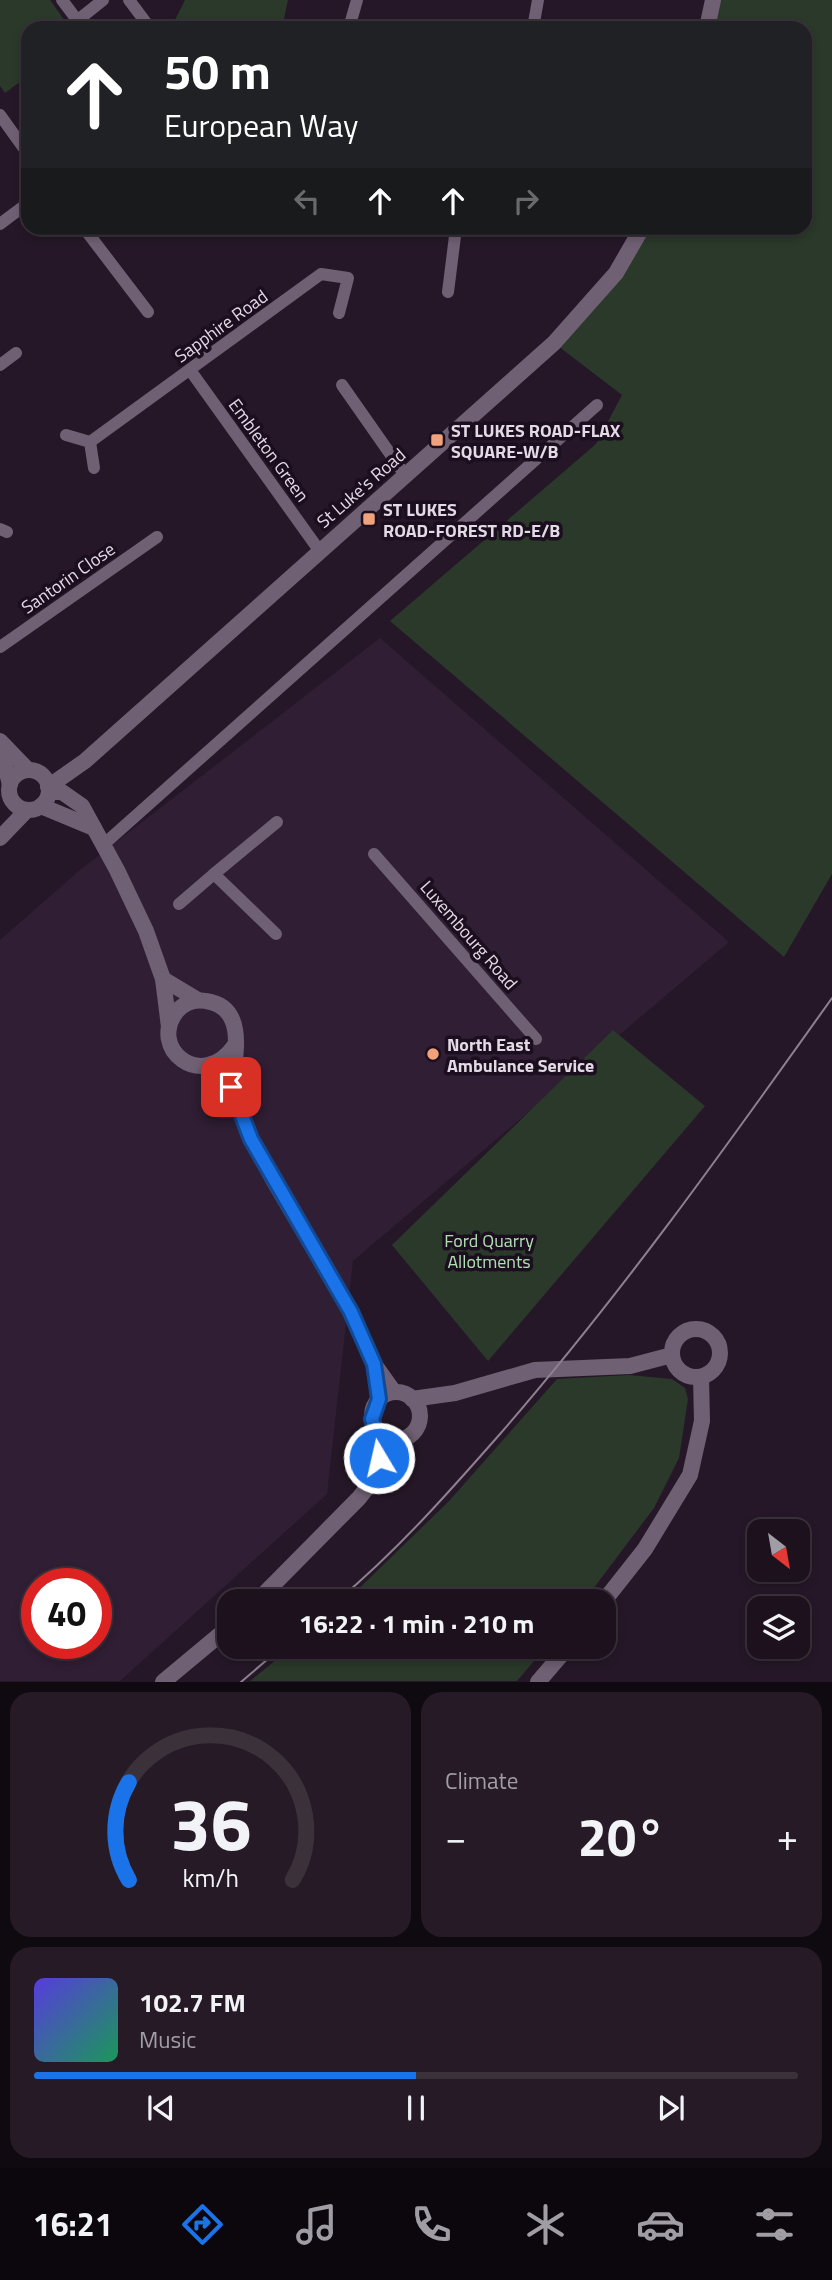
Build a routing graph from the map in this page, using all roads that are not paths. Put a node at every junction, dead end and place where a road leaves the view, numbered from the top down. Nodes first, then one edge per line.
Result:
1 (62, 0) edge
2 (103, 0) edge
3 (129, 0) edge
4 (357, 0) edge
5 (539, 0) edge
6 (713, 0) edge
7 (78, 21) edge
8 (83, 21) edge
9 (145, 21) edge
10 (351, 21) edge
11 (534, 21) edge
12 (708, 21) edge
13 (0, 115) edge
14 (21, 144) edge
15 (21, 207) edge
16 (0, 223) edge
17 (89, 235) edge
18 (455, 235) edge
19 (638, 235) edge
20 (448, 292) dead end
21 (148, 312) dead end
22 (339, 313) dead end
23 (16, 353) dead end
24 (0, 365) edge
25 (190, 370) junction
26 (341, 384) dead end
27 (597, 405) dead end
28 (66, 435) dead end
29 (90, 442) junction
30 (94, 468) dead end
31 (405, 475) junction
32 (157, 537) dead end
33 (319, 550) junction
34 (0, 647) edge
35 (0, 741) edge
36 (0, 749) edge
37 (85, 761) junction
38 (33, 771) junction
39 (6, 789) edge
40 (41, 799) junction
41 (276, 822) dead end
42 (0, 838) edge
43 (103, 845) junction
44 (374, 854) dead end
45 (214, 874) junction
46 (179, 904) dead end
47 (276, 934) dead end
48 (163, 979) junction
49 (198, 1000) junction
50 (169, 1027) junction
51 (536, 1039) dead end
52 (235, 1045) junction
53 (205, 1067) junction
54 (231, 1087) junction
55 (672, 1356) junction
56 (701, 1377) junction
57 (455, 1393) junction
58 (386, 1396) junction
59 (412, 1399) junction
60 (420, 1415) junction
61 (375, 1430) junction
62 (406, 1438) junction
63 (379, 1471) junction
64 (269, 1589) edge
65 (613, 1589) edge
66 (217, 1637) edge
67 (558, 1659) edge
68 (163, 1682) edge
69 (538, 1682) edge

1 - 7 street
2 - 8 street
3 - 9 street
4 - 10 street
5 - 11 street
6 - 12 main road
13 - 14 street
15 - 16 street
17 - 21 street
18 - 20 street
19 - 31 main road, St Luke's Road
22 - 25 street, Sapphire Road
23 - 24 street
25 - 29 street, Sapphire Road
25 - 33 street, Embleton Green
26 - 31 street
27 - 43 street
28 - 29 street
29 - 30 street
31 - 33 main road, St Luke's Road
32 - 34 street, Santorin Close
33 - 37 main road, St Luke's Road
35 - 38 main road
36 - 39 main road
37 - 38 main road, St Luke's Road
37 - 40 main road, St Luke's Road
38 - 39 main road
38 - 40 main road
39 - 40 main road
40 - 42 main road, St Luke's Road
40 - 43 main road
41 - 45 street
43 - 48 main road
44 - 51 street, Luxembourg Road
45 - 46 street
45 - 47 street
48 - 49 main road
48 - 50 main road
49 - 50 main road
49 - 52 main road
50 - 53 main road
52 - 53 main road
52 - 54 main road
53 - 54 main road
54 - 58 main road
55 - 56 main road
55 - 56 main road
55 - 57 main road
56 - 65 main road
57 - 59 main road
57 - 60 main road
58 - 59 main road
58 - 61 main road
59 - 60 main road
60 - 62 main road
61 - 62 main road
61 - 63 main road
62 - 63 main road
63 - 64 main road
66 - 68 main road
67 - 69 main road

